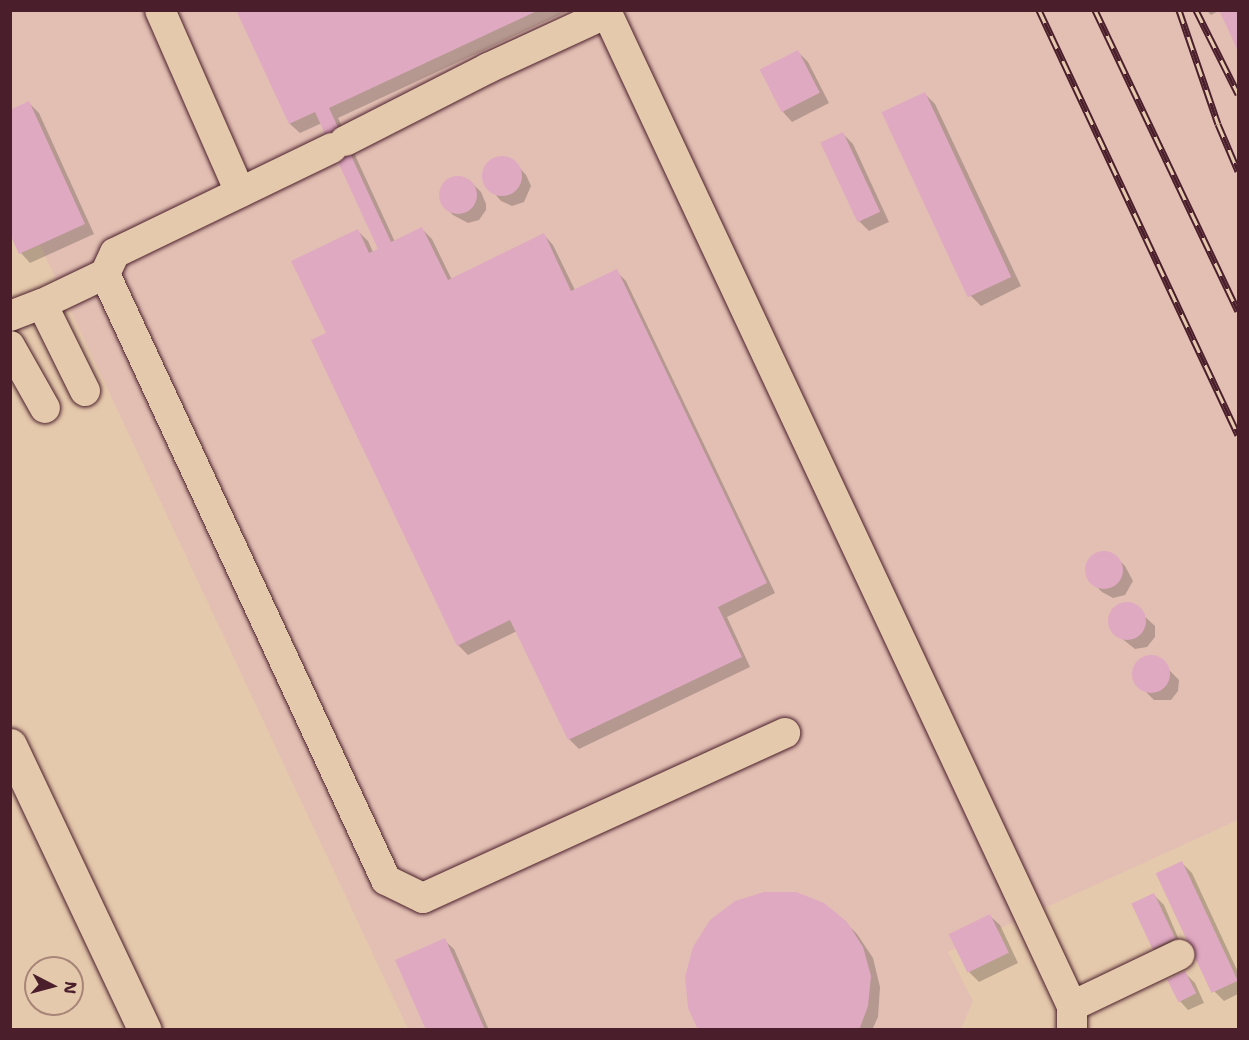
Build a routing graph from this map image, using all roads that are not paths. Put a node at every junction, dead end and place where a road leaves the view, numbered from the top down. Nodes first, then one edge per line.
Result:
1 (160, 10) edge
2 (240, 192) junction
3 (105, 274) junction
4 (42, 304) junction
5 (10, 316) edge
6 (10, 346) edge
7 (85, 391) dead end
8 (45, 408) dead end
9 (785, 733) dead end
10 (10, 745) edge
11 (1179, 955) dead end
12 (1072, 1018) edge
13 (145, 1029) edge

1 - 2 lane
2 - 3 lane
2 - 12 lane
3 - 4 lane
3 - 9 lane
4 - 5 lane
4 - 7 lane
6 - 8 lane
10 - 13 highway
11 - 12 lane

